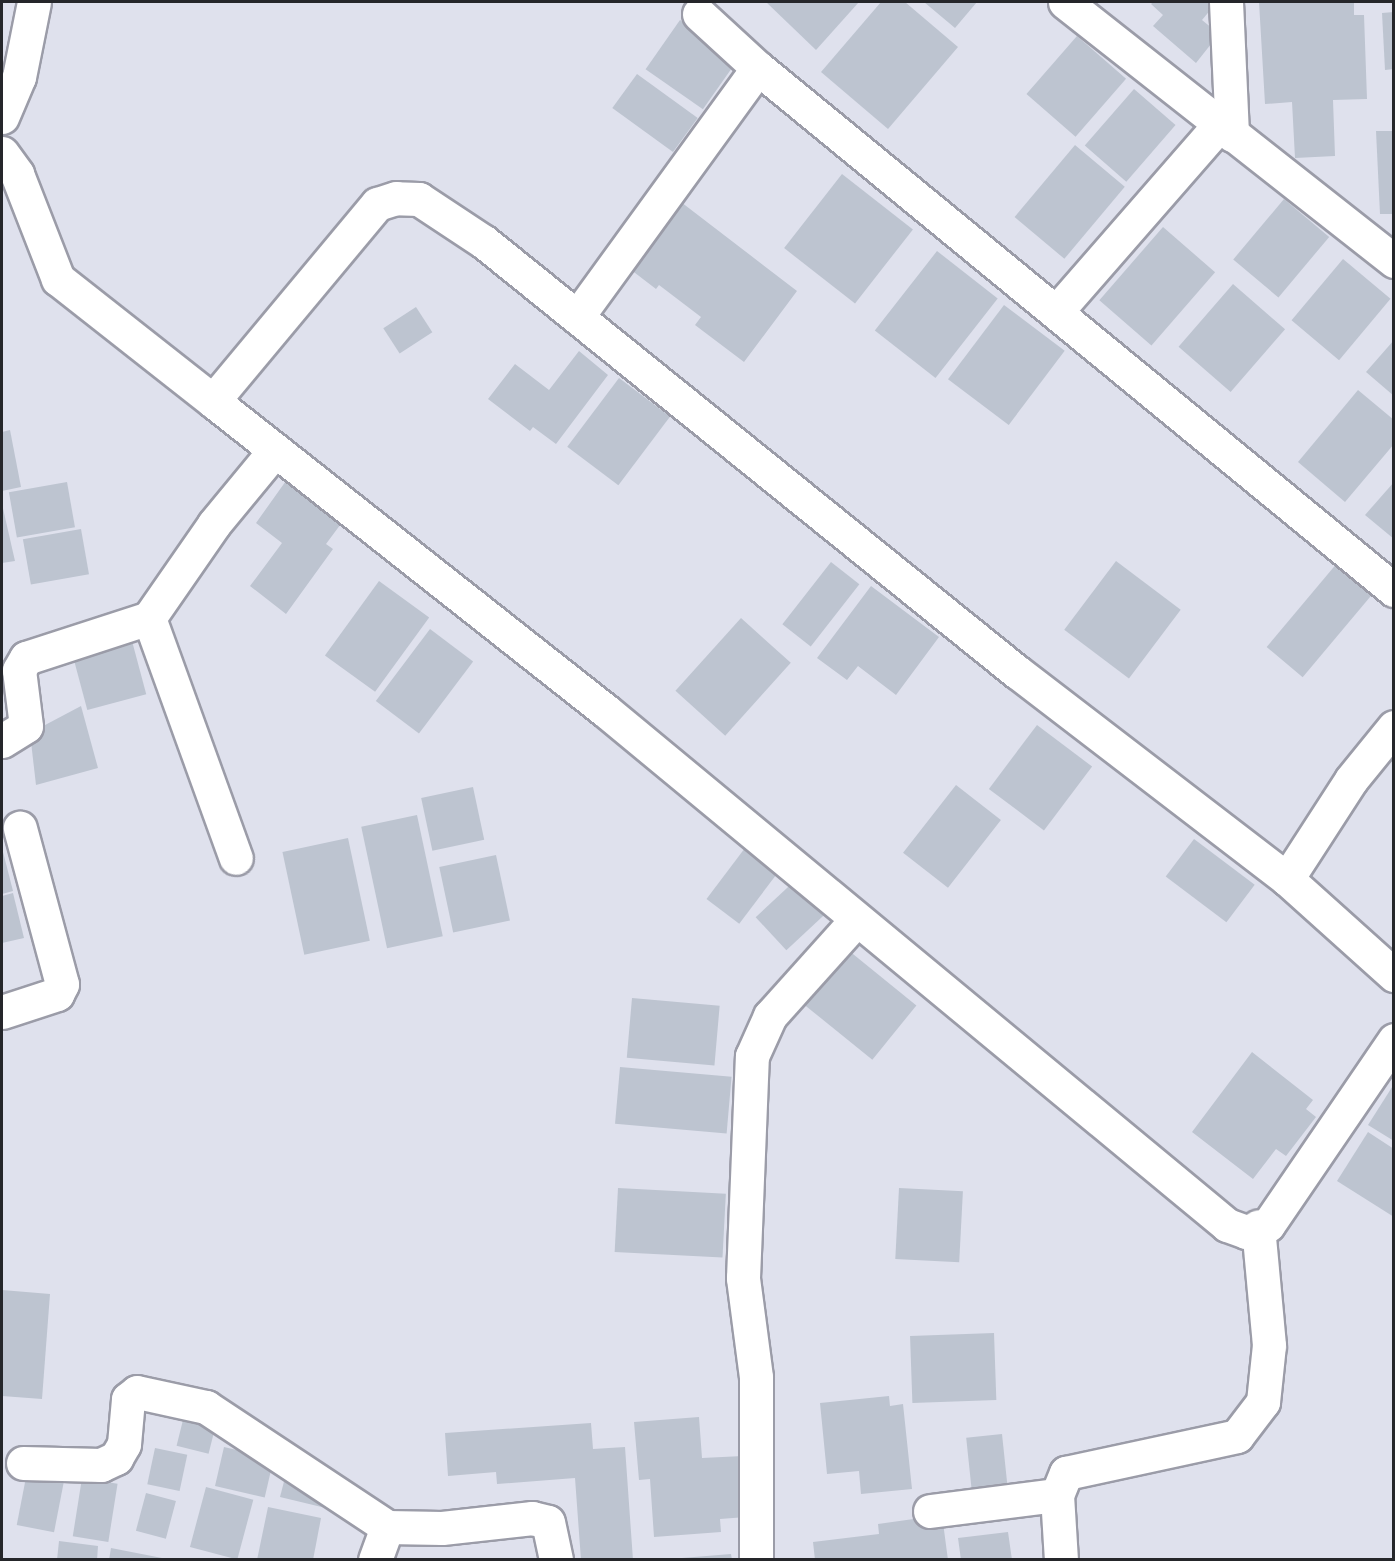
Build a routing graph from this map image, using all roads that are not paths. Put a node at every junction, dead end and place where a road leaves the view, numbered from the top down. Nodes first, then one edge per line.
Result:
1 (34, 2) edge
2 (1065, 2) edge
3 (1226, 2) edge
4 (699, 14) dead end
5 (758, 68) junction
6 (2, 117) edge
7 (1226, 130) junction
8 (2, 153) edge
9 (1394, 261) edge
10 (1056, 312) junction
11 (577, 317) junction
12 (213, 400) junction
13 (275, 450) junction
14 (1394, 590) edge
15 (149, 618) junction
16 (1394, 727) edge
17 (2, 741) edge
18 (20, 828) dead end
19 (236, 858) dead end
20 (1287, 879) junction
21 (856, 920) junction
22 (1394, 975) edge
23 (2, 1012) edge
24 (1394, 1040) edge
25 (1258, 1227) junction
26 (22, 1463) dead end
27 (1057, 1496) junction
28 (930, 1511) dead end
29 (387, 1527) junction
30 (375, 1560) edge
31 (556, 1560) edge
32 (756, 1560) edge
33 (1061, 1560) edge

1 - 6 street
2 - 7 street
3 - 7 street
4 - 5 street
5 - 10 street
5 - 11 street
7 - 9 street
7 - 10 street
8 - 12 street
10 - 14 street
11 - 12 street
11 - 20 street
12 - 13 street
13 - 15 street
13 - 21 street
15 - 17 street
15 - 19 street
16 - 20 street
18 - 23 street
20 - 22 street
21 - 25 street
21 - 32 street
24 - 25 street
25 - 27 street
26 - 29 street
27 - 28 street
27 - 33 street
29 - 30 street
29 - 31 street

